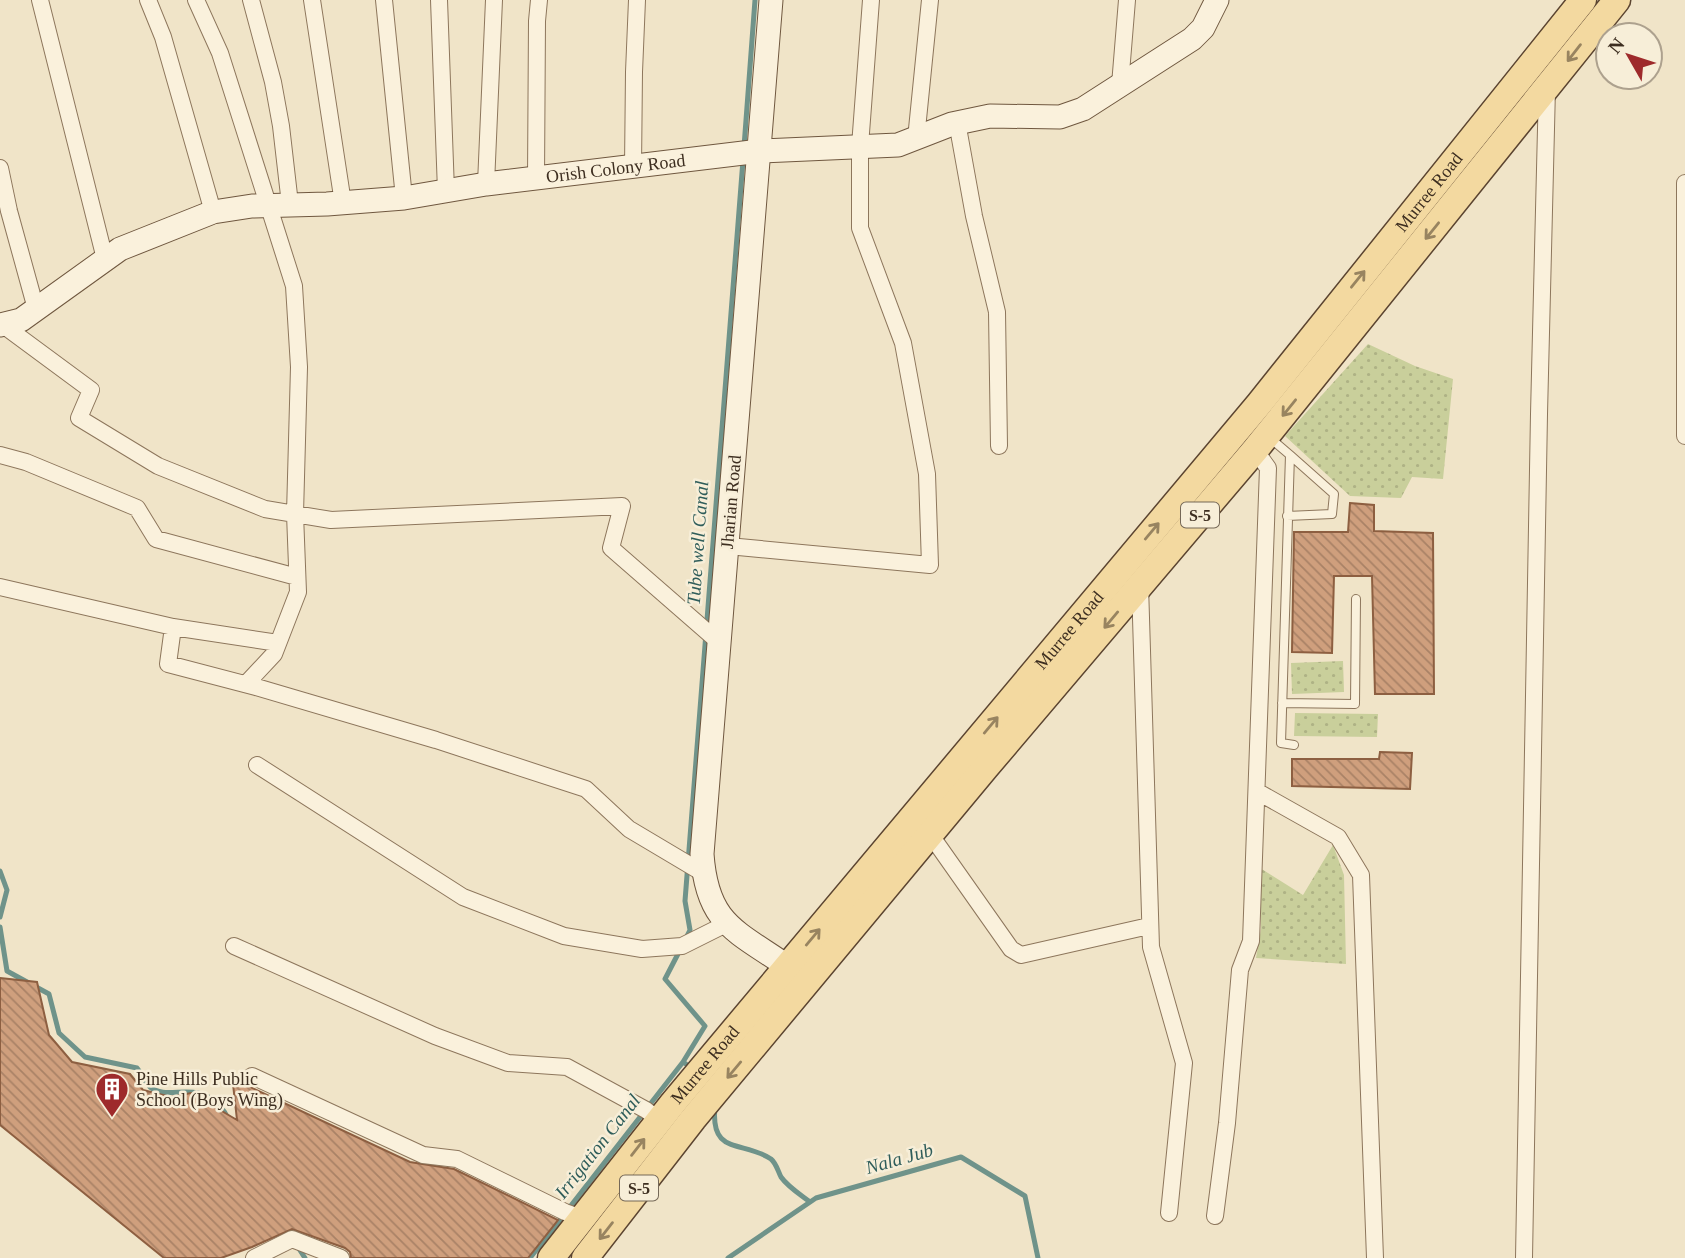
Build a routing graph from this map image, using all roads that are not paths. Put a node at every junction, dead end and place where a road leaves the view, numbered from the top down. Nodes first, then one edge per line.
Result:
1 (40, 0) edge
2 (148, 0) edge
3 (196, 0) edge
4 (251, 0) edge
5 (312, 0) edge
6 (384, 0) edge
7 (439, 0) edge
8 (494, 0) edge
9 (539, 0) edge
10 (637, 0) edge
11 (771, 0) edge
12 (871, 0) edge
13 (930, 0) edge
14 (1127, 0) edge
15 (1217, 0) edge
16 (1583, 0) edge
17 (1617, 0) edge
18 (1120, 85) junction
19 (1547, 88) junction
20 (957, 122) junction
21 (916, 139) junction
22 (860, 146) junction
23 (760, 151) junction
24 (634, 167) junction
25 (0, 168) edge
26 (536, 178) junction
27 (1685, 183) edge
28 (486, 184) junction
29 (446, 191) junction
30 (404, 198) junction
31 (343, 203) junction
32 (279, 205) junction
33 (213, 212) junction
34 (105, 259) junction
35 (36, 309) junction
36 (1328, 317) junction
37 (2, 325) edge
38 (1349, 333) junction
39 (1685, 436) edge
40 (1261, 443) junction
41 (999, 446) dead end
42 (0, 455) edge
43 (1290, 455) junction
44 (295, 514) junction
45 (1287, 516) junction
46 (728, 546) junction
47 (297, 577) junction
48 (1140, 585) junction
49 (0, 587) edge
50 (1356, 599) dead end
51 (173, 627) junction
52 (278, 643) junction
53 (720, 643) junction
54 (246, 684) junction
55 (1282, 703) junction
56 (1294, 744) dead end
57 (977, 759) junction
58 (257, 765) dead end
59 (1258, 792) junction
60 (930, 834) junction
61 (703, 873) junction
62 (726, 924) junction
63 (1149, 926) junction
64 (234, 946) dead end
65 (788, 967) junction
66 (764, 1014) junction
67 (252, 1076) dead end
68 (675, 1114) junction
69 (1170, 1213) dead end
70 (1215, 1216) dead end
71 (582, 1218) junction
72 (254, 1258) edge
73 (341, 1258) edge
74 (551, 1258) edge
75 (585, 1258) edge
76 (1375, 1258) edge
77 (1524, 1258) edge

1 - 34 street
2 - 33 street
3 - 32 street
4 - 32 street
5 - 31 street
6 - 30 street
7 - 29 street
8 - 28 street
9 - 26 street
10 - 24 street
11 - 23 street, Jharian Road
12 - 22 street
13 - 21 street
14 - 18 street
15 - 18 street, Orish Colony Road
36 -> 16 main road, Murree Road / S-5
17 -> 19 main road, Murree Road / S-5
18 - 20 street, Orish Colony Road
19 -> 38 main road, Murree Road / S-5
19 - 77 street
20 - 21 street, Orish Colony Road
20 - 41 street
21 - 22 street, Orish Colony Road
22 - 23 street, Orish Colony Road
22 - 46 street
23 - 24 street, Orish Colony Road
23 - 46 street, Jharian Road
24 - 26 street, Orish Colony Road
25 - 35 street
26 - 28 street, Orish Colony Road
27 - 39 street
28 - 29 street, Orish Colony Road
29 - 30 street, Orish Colony Road
30 - 31 street, Orish Colony Road
31 - 32 street, Orish Colony Road
32 - 33 street, Orish Colony Road
32 - 44 street
33 - 34 street, Orish Colony Road
34 - 35 street, Orish Colony Road
35 - 37 street, Orish Colony Road
36 - 38 main road
57 -> 36 main road, Murree Road / S-5
37 - 44 street
38 -> 40 main road, Murree Road / S-5
40 - 43 lane
40 - 48 main road, Murree Road / S-5
40 - 59 street
42 - 47 street
43 - 45 lane
43 - 45 lane
44 - 47 street
44 - 53 street
45 - 55 lane
46 - 53 street, Jharian Road
47 - 52 street
48 -> 57 main road, Murree Road / S-5
48 - 63 street
49 - 51 street
50 - 55 lane
51 - 52 street
51 - 54 street
52 - 54 street
53 - 61 street, Jharian Road
54 - 61 street
55 - 56 lane
57 - 60 main road, Murree Road / S-5
65 -> 57 main road, Murree Road / S-5
58 - 62 street
59 - 70 street
59 - 76 street
60 - 63 street
60 - 66 main road, Murree Road / S-5
61 - 62 street, Jharian Road
62 - 65 street, Jharian Road
63 - 69 street
64 - 68 street
65 - 66 main road, Murree Road / S-5
66 - 68 main road, Murree Road / S-5
67 - 71 street
71 -> 68 main road, Murree Road / S-5
68 -> 75 main road, Murree Road / S-5
71 - 74 main road, Murree Road / S-5
72 - 73 street

